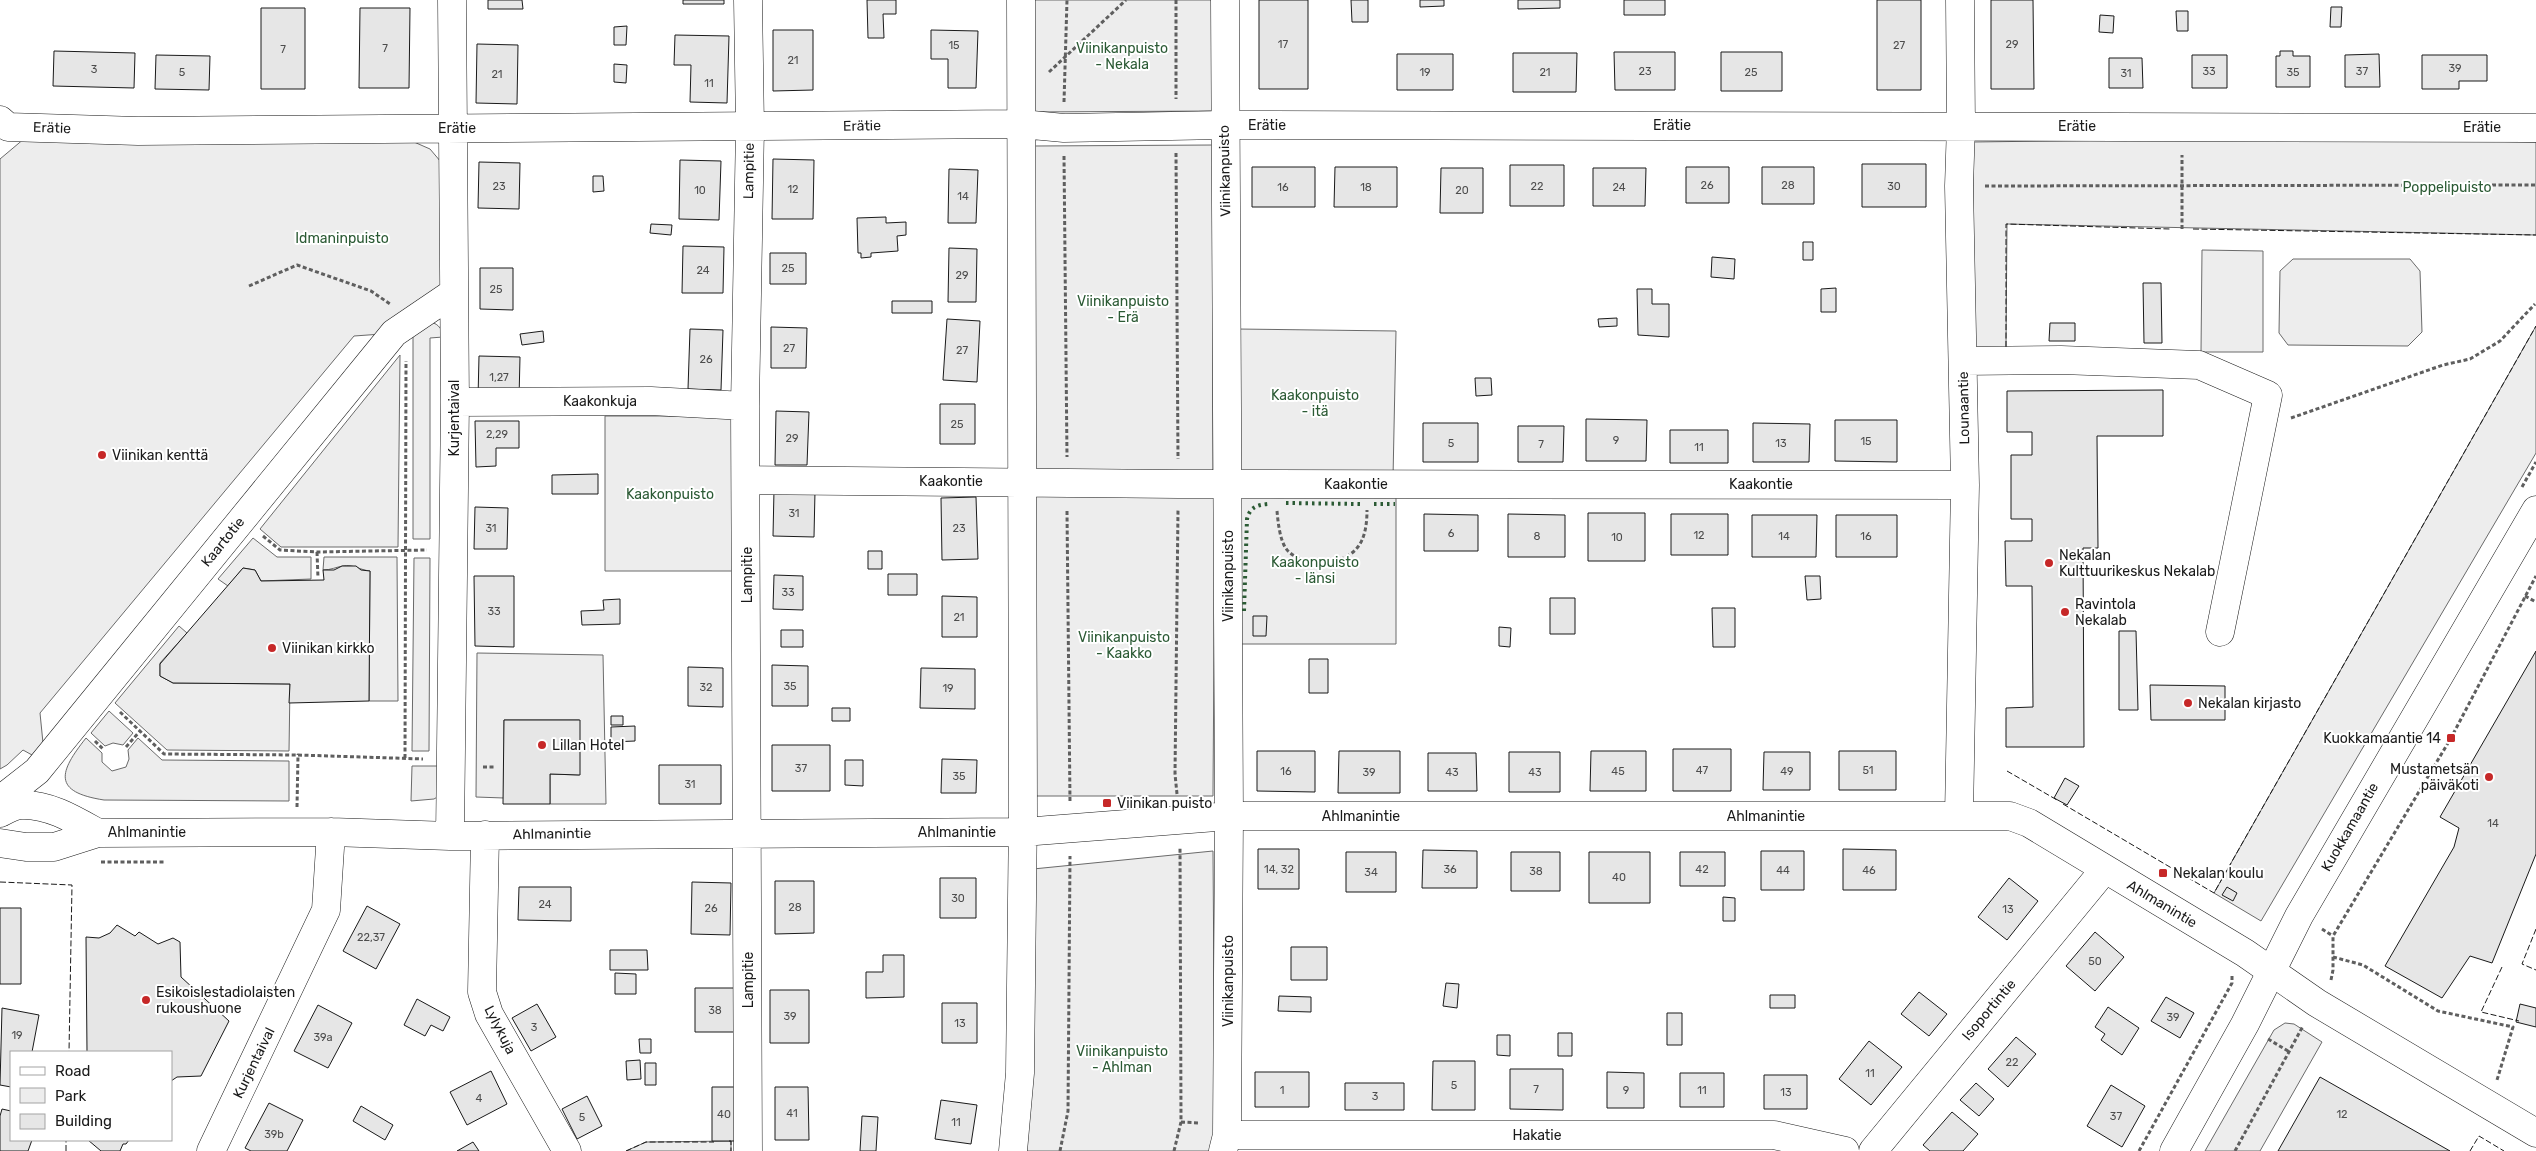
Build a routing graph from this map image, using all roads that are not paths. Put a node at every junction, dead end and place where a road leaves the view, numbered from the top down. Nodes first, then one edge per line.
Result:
1 (452, 0) edge
2 (748, 0) edge
3 (1022, 0) edge
4 (1225, 0) edge
5 (1960, 0) edge
6 (1021, 111) junction
7 (0, 120) edge
8 (1224, 125) junction
9 (1961, 126) junction
10 (750, 127) junction
11 (454, 128) junction
12 (2536, 128) edge
13 (454, 293) junction
14 (1963, 360) junction
15 (454, 402) junction
16 (745, 406) junction
17 (746, 480) junction
18 (1022, 481) junction
19 (1228, 484) junction
20 (1965, 485) junction
21 (2536, 510) edge
22 (2220, 632) dead end
23 (0, 800) edge
24 (0, 813) edge
25 (1229, 816) junction
26 (1959, 816) junction
27 (331, 832) junction
28 (98, 833) junction
29 (748, 833) junction
30 (485, 835) junction
31 (450, 836) junction
32 (0, 843) edge
33 (1023, 843) junction
34 (2105, 870) junction
35 (2270, 970) junction
36 (2536, 1133) edge
37 (1225, 1143) edge
38 (211, 1151) edge
39 (567, 1151) edge
40 (748, 1151) edge
41 (1013, 1151) edge
42 (1845, 1151) edge
43 (1873, 1151) edge
44 (2174, 1151) edge

1 - 11 street, Kurjentaival
2 - 10 street, Lampitie
3 - 6 street
4 - 8 street, Viinikanpuisto
5 - 9 street, Lounaantie
6 - 8 street, Erätie
6 - 10 street, Erätie
6 - 18 street
7 - 11 street, Erätie
8 - 9 street, Erätie
8 - 19 street, Viinikanpuisto
9 - 12 street, Erätie
9 - 14 street, Lounaantie
10 - 11 street, Erätie
10 - 16 street, Lampitie
11 - 13 street, Kurjentaival
13 - 15 street, Kurjentaival
13 - 23 street, Kaartotie
14 - 20 street, Lounaantie
14 - 22 street
15 - 16 street, Kaakonkuja
15 - 31 street, Kurjentaival
16 - 17 street, Lampitie
17 - 18 street, Kaakontie
17 - 29 street, Lampitie
18 - 19 street, Kaakontie
18 - 33 street
19 - 20 street, Kaakontie
19 - 25 street, Viinikanpuisto
20 - 26 street, Lounaantie
21 - 35 street, Kuokkamaantie
24 - 28 street, Ahlmanintie
25 - 26 street, Ahlmanintie
25 - 33 street, Ahlmanintie
25 - 37 street, Viinikanpuisto
26 - 34 street, Ahlmanintie
27 - 28 street, Ahlmanintie
27 - 31 street, Ahlmanintie
27 - 38 street, Kurjentaival
28 - 32 street, Ahlmanintie
29 - 30 street, Ahlmanintie
29 - 33 street, Ahlmanintie
29 - 40 street, Lampitie
30 - 31 street, Ahlmanintie
30 - 39 street, Lylykuja
33 - 41 street
34 - 35 street, Ahlmanintie
34 - 43 street, Isoportintie
35 - 36 street, Ahlmanintie
35 - 44 street, Kuokkamaantie
37 - 42 street, Hakatie

